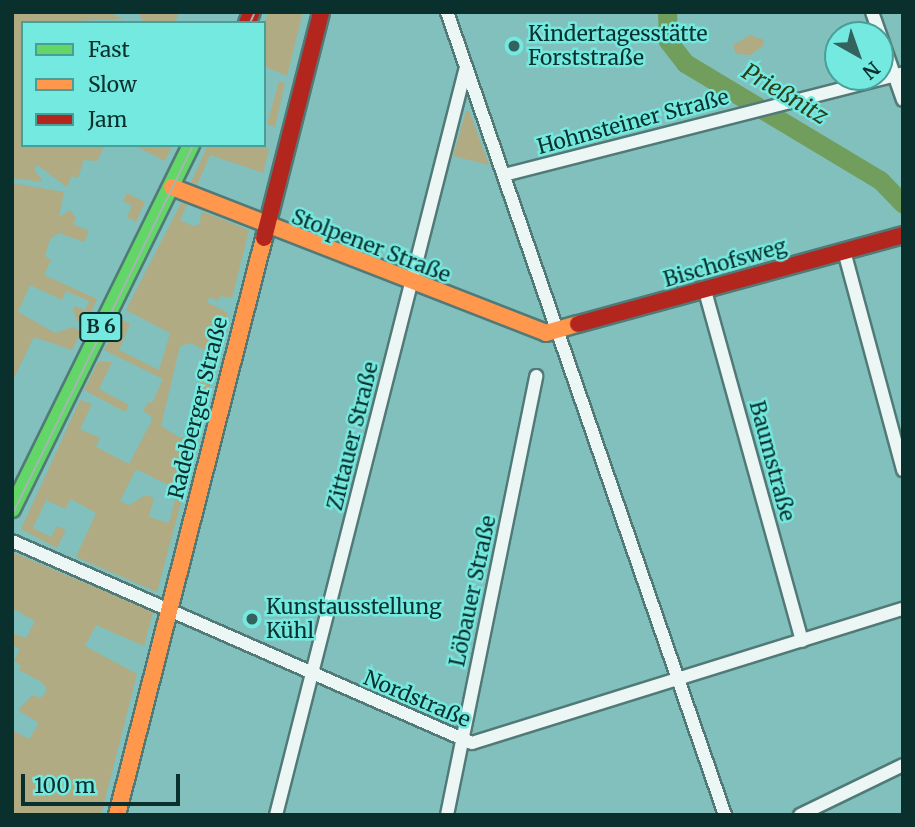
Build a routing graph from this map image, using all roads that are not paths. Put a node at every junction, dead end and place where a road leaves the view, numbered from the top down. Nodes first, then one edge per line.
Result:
1 (321, 12) edge
2 (447, 12) edge
3 (872, 12) edge
4 (466, 66) junction
5 (898, 74) edge
6 (903, 100) edge
7 (190, 147) edge
8 (504, 175) junction
9 (172, 187) junction
10 (266, 227) junction
11 (903, 235) edge
12 (844, 251) junction
13 (411, 284) junction
14 (705, 291) junction
15 (558, 332) junction
16 (536, 376) dead end
17 (903, 470) edge
18 (12, 509) edge
19 (12, 541) edge
20 (903, 608) edge
21 (169, 611) junction
22 (802, 641) junction
23 (312, 675) junction
24 (680, 681) junction
25 (462, 741) junction
26 (903, 765) edge
27 (117, 815) edge
28 (276, 815) edge
29 (447, 815) edge
30 (725, 815) edge
31 (800, 815) edge

1 - 10 street, Radeberger Straße
2 - 4 street
3 - 5 street
4 - 8 street
4 - 13 street, Zittauer Straße
5 - 6 street
5 - 8 street, Hohnsteiner Straße
7 - 9 street, B 6
8 - 15 street
9 - 10 street, Stolpener Straße
9 - 18 street, B 6
10 - 13 street, Stolpener Straße
10 - 21 street, Radeberger Straße
11 - 12 street, Bischofsweg
12 - 14 street, Bischofsweg
12 - 17 street
13 - 15 street, Stolpener Straße
13 - 23 street, Zittauer Straße
14 - 15 street, Bischofsweg
14 - 22 street, Baumstraße
15 - 24 street
16 - 25 street, Löbauer Straße
19 - 21 street, Nordstraße
20 - 22 street, Nordstraße
21 - 23 street, Nordstraße
21 - 27 street, Radeberger Straße
22 - 24 street, Nordstraße
23 - 25 street, Nordstraße
23 - 28 street, Zittauer Straße
24 - 25 street, Nordstraße
24 - 30 street
25 - 29 street, Löbauer Straße
26 - 31 street

